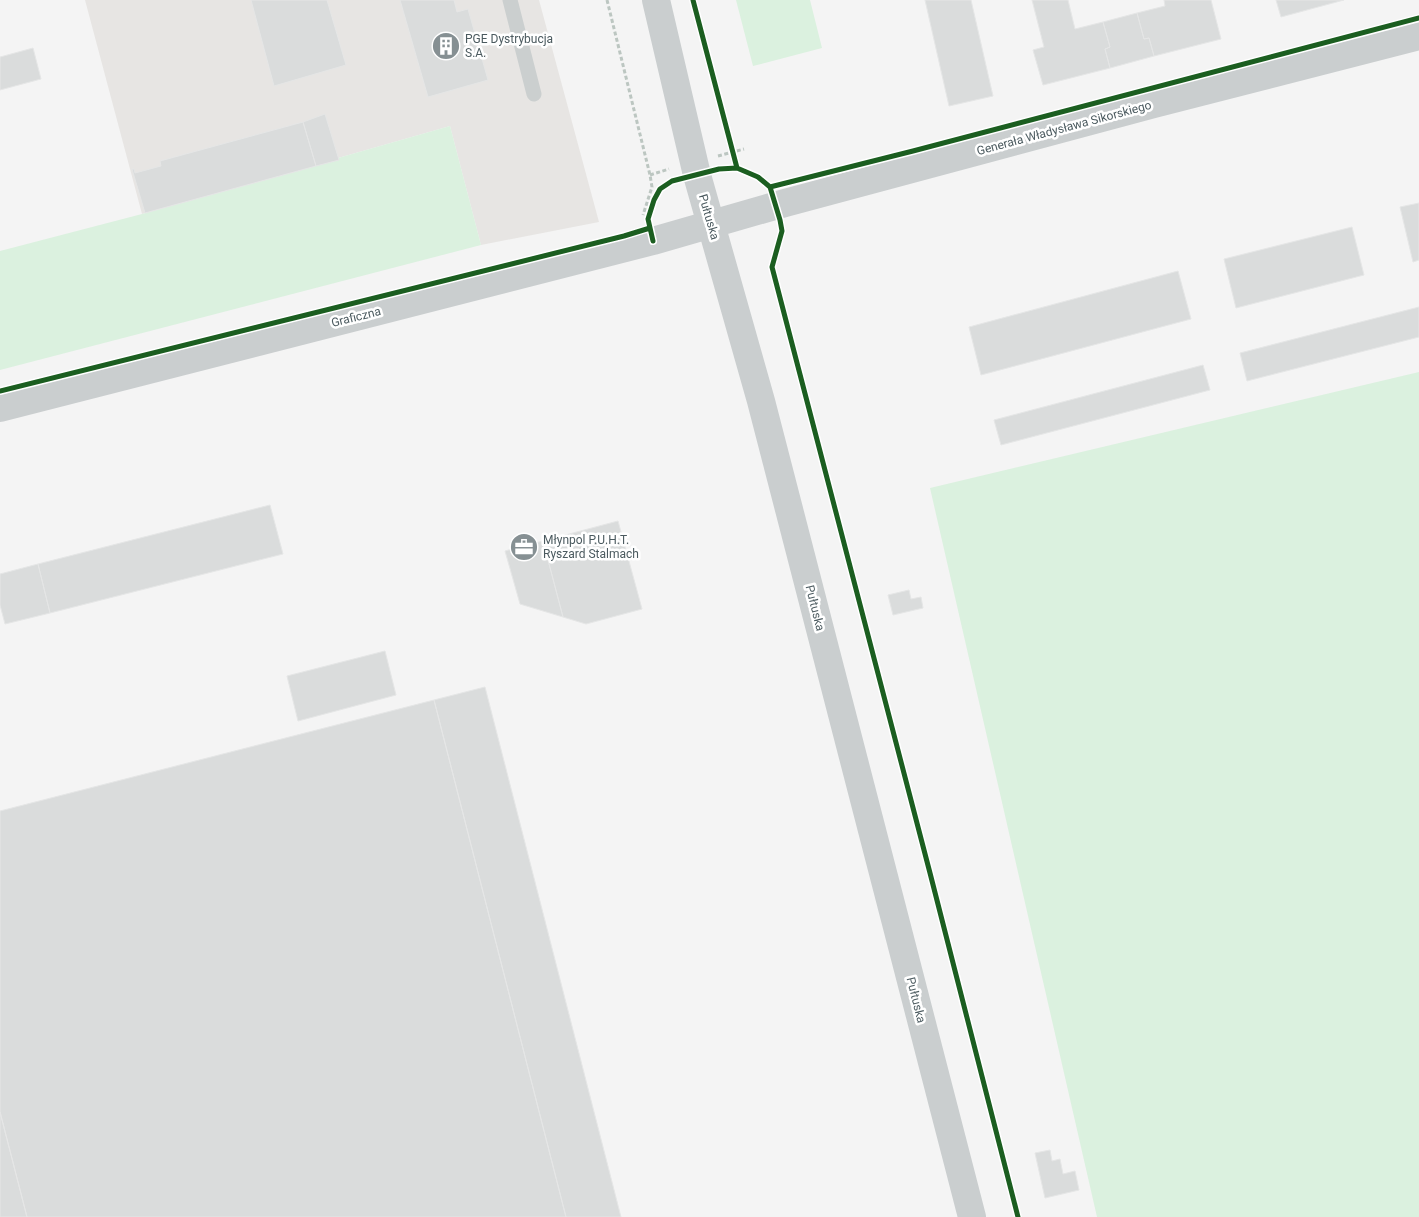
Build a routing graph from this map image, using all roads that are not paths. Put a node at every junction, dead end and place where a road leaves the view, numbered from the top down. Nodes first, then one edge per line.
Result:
1 (510, 0) edge
2 (656, 0) edge
3 (1419, 36) edge
4 (534, 94) dead end
5 (711, 225) junction
6 (0, 408) edge
7 (972, 1217) edge

1 - 4 lane
2 - 5 street, Pułtuska
3 - 5 street, Generała Władysława Sikorskiego
5 - 6 street, Graficzna
5 - 7 street, Pułtuska

